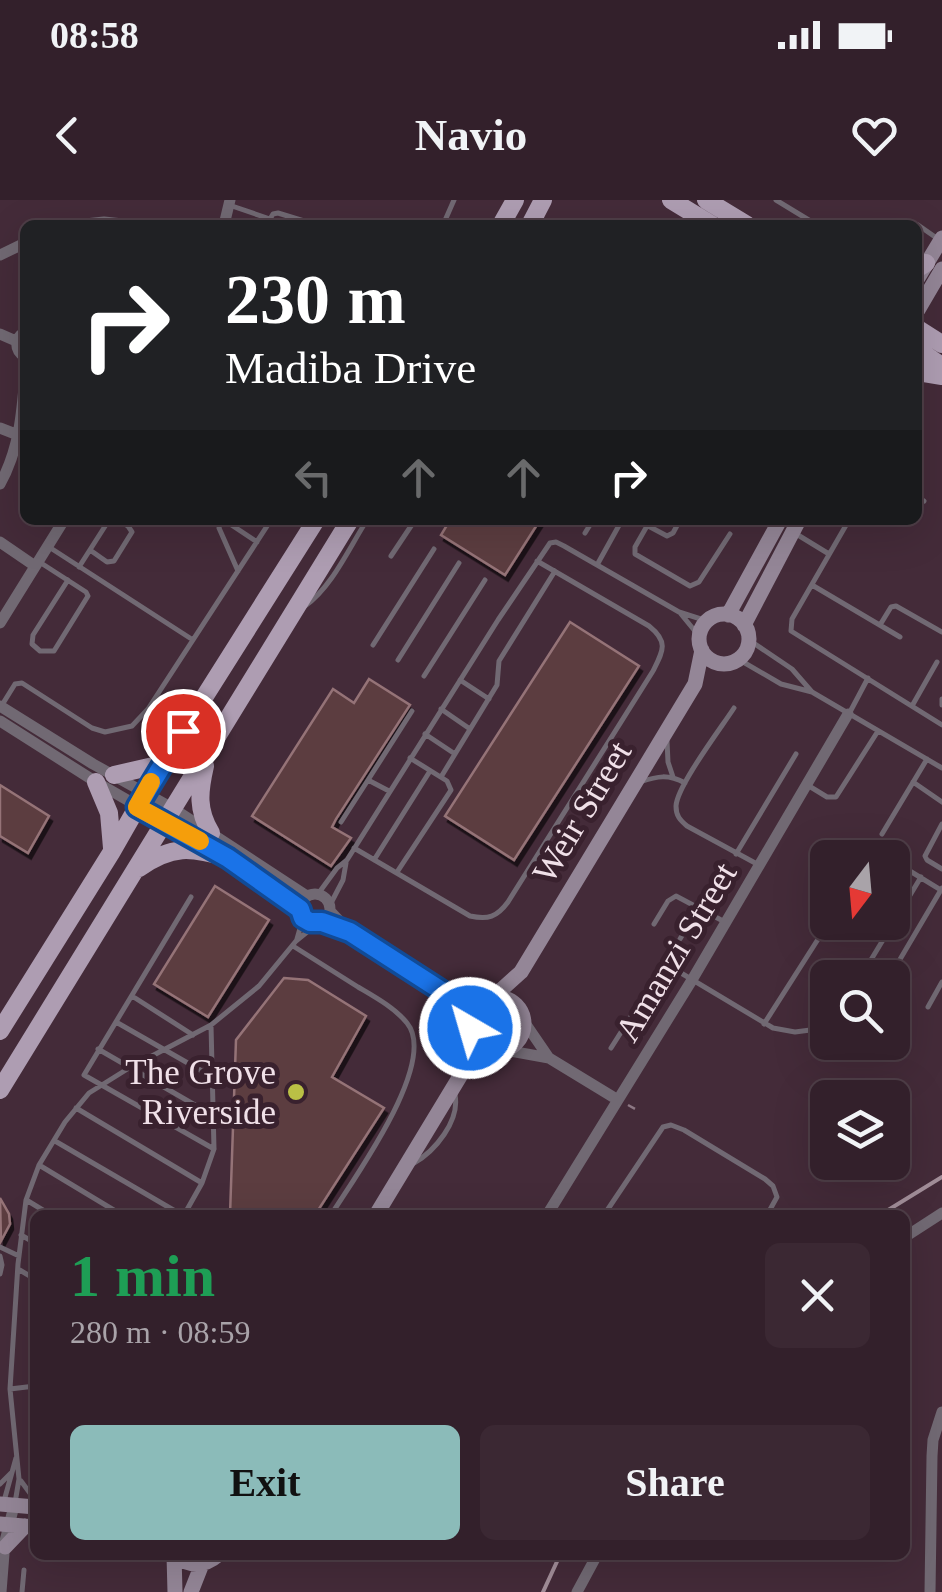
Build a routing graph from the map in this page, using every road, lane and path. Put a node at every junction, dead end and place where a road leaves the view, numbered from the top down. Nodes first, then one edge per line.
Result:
1 (672, 200) edge
2 (706, 200) edge
3 (776, 200) edge
4 (230, 202) edge
5 (265, 220) edge
6 (270, 220) edge
7 (300, 220) edge
8 (704, 220) edge
9 (739, 220) edge
10 (808, 220) edge
11 (941, 239) edge
12 (926, 270) edge
13 (20, 418) edge
14 (0, 428) edge
15 (18, 435) junction
16 (0, 484) edge
17 (61, 525) edge
18 (106, 525) edge
19 (126, 525) edge
20 (220, 525) edge
21 (232, 525) edge
22 (269, 525) edge
23 (310, 525) edge
24 (347, 525) edge
25 (364, 525) edge
26 (412, 525) edge
27 (590, 525) edge
28 (619, 525) edge
29 (677, 525) edge
30 (790, 525) edge
31 (791, 525) edge
32 (792, 525) edge
33 (845, 525) edge
34 (647, 526) joint
35 (585, 533) dead end
36 (730, 534) dead end
37 (0, 542) edge
38 (257, 542) junction
39 (48, 546) junction
40 (434, 549) dead end
41 (90, 550) junction
42 (829, 554) junction
43 (391, 556) dead end
44 (537, 560) junction
45 (37, 564) junction
46 (459, 564) dead end
47 (597, 564) junction
48 (80, 567) junction
49 (238, 570) junction
50 (556, 571) junction
51 (68, 580) junction
52 (485, 580) dead end
53 (812, 585) junction
54 (295, 610) junction
55 (680, 612) junction
56 (728, 615) junction
57 (0, 623) edge
58 (880, 625) junction
59 (942, 632) edge
60 (746, 633) junction
61 (703, 636) junction
62 (900, 637) dead end
63 (194, 640) junction
64 (373, 645) dead end
65 (398, 660) dead end
66 (730, 662) junction
67 (937, 662) dead end
68 (424, 676) dead end
69 (868, 678) junction
70 (460, 680) junction
71 (695, 684) junction
72 (812, 692) junction
73 (489, 699) junction
74 (912, 706) junction
75 (0, 707) edge
76 (734, 708) dead end
77 (441, 709) junction
78 (412, 711) dead end
79 (848, 714) junction
80 (0, 720) edge
81 (942, 726) edge
82 (470, 729) junction
83 (666, 731) junction
84 (878, 731) junction
85 (426, 734) junction
86 (455, 754) junction
87 (796, 754) dead end
88 (207, 756) junction
89 (410, 758) junction
90 (927, 759) junction
91 (162, 764) junction
92 (942, 768) edge
93 (430, 771) junction
94 (673, 776) junction
95 (441, 777) junction
96 (105, 779) junction
97 (368, 780) junction
98 (914, 782) junction
99 (685, 783) junction
100 (634, 784) junction
101 (807, 785) junction
102 (389, 791) junction
103 (141, 800) junction
104 (942, 802) edge
105 (170, 816) junction
106 (340, 822) dead end
107 (942, 824) edge
108 (212, 833) junction
109 (882, 834) dead end
110 (354, 848) junction
111 (112, 853) junction
112 (736, 854) junction
113 (228, 858) junction
114 (347, 860) junction
115 (374, 860) junction
116 (759, 866) junction
117 (942, 869) edge
118 (137, 870) junction
119 (910, 871) edge
120 (396, 873) junction
121 (920, 877) junction
122 (941, 889) edge
123 (312, 895) junction
124 (190, 897) dead end
125 (698, 907) junction
126 (330, 908) junction
127 (302, 913) junction
128 (726, 922) junction
129 (319, 923) junction
130 (654, 924) dead end
131 (350, 932) junction
132 (680, 939) dead end
133 (818, 940) edge
134 (295, 944) junction
135 (871, 960) edge
136 (900, 960) edge
137 (521, 972) junction
138 (692, 980) junction
139 (942, 982) edge
140 (448, 995) junction
141 (131, 996) junction
142 (488, 999) junction
143 (928, 1007) dead end
144 (522, 1016) junction
145 (115, 1021) junction
146 (764, 1024) junction
147 (212, 1025) junction
148 (471, 1028) junction
149 (810, 1029) edge
150 (0, 1031) edge
151 (193, 1035) junction
152 (612, 1048) dead end
153 (98, 1050) junction
154 (164, 1050) junction
155 (498, 1050) junction
156 (549, 1058) junction
157 (129, 1068) junction
158 (462, 1073) junction
159 (214, 1078) junction
160 (100, 1086) junction
161 (0, 1090) edge
162 (618, 1100) junction
163 (76, 1108) junction
164 (214, 1116) junction
165 (54, 1140) junction
166 (214, 1150) junction
167 (39, 1166) junction
168 (202, 1183) junction
169 (26, 1200) junction
170 (43, 1210) edge
171 (114, 1210) edge
172 (173, 1210) edge
173 (185, 1210) edge
174 (335, 1210) edge
175 (379, 1210) edge
176 (550, 1210) edge
177 (607, 1210) edge
178 (770, 1210) edge
179 (942, 1212) edge
180 (910, 1234) edge
181 (21, 1235) junction
182 (30, 1240) edge
183 (0, 1246) edge
184 (0, 1256) edge
185 (19, 1256) junction
186 (18, 1269) junction
187 (0, 1274) edge
188 (30, 1276) edge
189 (30, 1387) edge
190 (10, 1389) junction
191 (942, 1412) edge
192 (16, 1455) junction
193 (12, 1472) junction
194 (19, 1479) junction
195 (0, 1484) edge
196 (30, 1496) edge
197 (11, 1517) edge
198 (4, 1547) joint
199 (175, 1560) edge
200 (182, 1560) edge
201 (209, 1560) edge
202 (594, 1560) edge
203 (202, 1564) junction
204 (24, 1570) dead end
205 (1, 1592) edge
206 (22, 1592) edge
207 (175, 1592) edge
208 (190, 1592) edge
209 (577, 1592) edge
210 (930, 1592) edge

1 - 8 main road
2 - 9 main road
3 - 10 lane
4 - 5 lane
6 - 7 lane
11 - 12 street
13 - 15 street
14 - 15 street
15 - 16 street
17 - 39 street
18 - 41 lane
19 - 41 lane
20 - 49 lane
21 - 38 lane
22 - 38 lane
23 - 91 main road
24 - 54 main road
25 - 54 lane
26 - 43 lane
27 - 35 lane
28 - 47 lane
29 - 34 lane
30 - 56 street
31 - 60 street
32 - 42 lane
33 - 42 lane
34 - 36 lane
37 - 45 street
38 - 49 lane
39 - 45 street
39 - 48 lane
40 - 64 lane
41 - 48 lane
42 - 53 lane
44 - 47 lane
44 - 50 lane
44 - 70 lane
45 - 51 lane
45 - 57 street
46 - 65 lane
47 - 55 lane
48 - 63 lane
49 - 63 lane
50 - 73 lane
50 - 120 lane
51 - 51 lane
52 - 68 lane
53 - 58 lane
53 - 69 lane
54 - 88 main road
55 - 61 lane
55 - 61 lane
56 - 60 street
56 - 61 street
58 - 59 lane
58 - 62 lane
60 - 66 street
60 - 72 lane
61 - 66 street
61 - 71 street
63 - 75 lane
66 - 71 street
66 - 72 lane
67 - 74 lane
69 - 74 lane
69 - 79 lane
70 - 73 lane
70 - 77 lane
71 - 83 street, Weir Street
72 - 79 lane
73 - 82 lane
74 - 81 lane
75 - 96 street
76 - 99 lane
77 - 82 lane
77 - 85 lane
78 - 97 lane
79 - 84 lane
79 - 101 street, Amanzi Street
80 - 96 street
82 - 86 lane
83 - 94 lane
83 - 100 street, Weir Street
84 - 90 lane
84 - 101 lane
85 - 86 lane
85 - 89 lane
86 - 95 lane
87 - 112 lane
88 - 105 main road
88 - 108 main road
89 - 93 lane
89 - 102 lane
90 - 92 lane
90 - 98 lane
91 - 96 main road
91 - 103 main road
93 - 95 lane
93 - 115 lane
94 - 99 lane
94 - 100 lane
95 - 120 lane
96 - 103 street
96 - 103 street
96 - 111 main road
97 - 102 lane
97 - 106 lane
98 - 104 lane
98 - 109 lane
99 - 112 lane
100 - 137 street, Weir Street
101 - 116 street, Amanzi Street
102 - 110 lane
103 - 105 street
103 - 111 main road
105 - 108 street
105 - 113 street
105 - 118 main road
107 - 117 lane
108 - 123 street
110 - 114 lane
110 - 115 lane
111 - 150 main road
112 - 116 lane
113 - 118 main road
113 - 127 street
114 - 123 lane
114 - 126 lane
115 - 120 lane
116 - 128 street, Amanzi Street
118 - 161 main road
119 - 121 lane
121 - 122 lane
121 - 135 lane
122 - 136 lane
123 - 126 street
123 - 127 street
124 - 141 lane
125 - 128 lane
125 - 130 lane
125 - 132 lane
126 - 129 street
126 - 131 street
127 - 129 street
127 - 134 lane
128 - 138 street, Amanzi Street
129 - 131 street
129 - 134 lane
131 - 140 street
133 - 146 lane
134 - 147 lane
134 - 174 lane
137 - 142 street
137 - 144 street
138 - 146 lane
138 - 152 lane
138 - 162 street, Amanzi Street
139 - 143 lane
140 - 142 street
140 - 148 street
141 - 145 lane
141 - 151 lane
142 - 144 street
142 - 148 street
144 - 155 street
144 - 156 street
145 - 153 lane
145 - 154 lane
146 - 149 lane
147 - 151 lane
147 - 159 lane
148 - 155 street
148 - 158 street
151 - 154 lane
153 - 157 lane
153 - 160 lane
154 - 157 lane
154 - 159 lane
155 - 156 street
155 - 158 street
156 - 162 street
157 - 160 lane
157 - 164 lane
158 - 175 street
159 - 164 lane
160 - 163 lane
160 - 166 lane
162 - 176 street, Amanzi Street
163 - 165 lane
163 - 168 lane
164 - 166 lane
165 - 167 lane
165 - 172 lane
166 - 168 lane
167 - 169 lane
167 - 171 lane
168 - 173 lane
169 - 170 lane
169 - 181 lane
177 - 178 lane
179 - 180 street
181 - 182 lane
181 - 185 lane
183 - 185 lane
184 - 187 lane
185 - 186 lane
186 - 188 lane
186 - 190 lane
189 - 190 lane
190 - 192 lane
191 - 210 street
192 - 193 lane
192 - 194 lane
193 - 195 lane
193 - 197 lane
194 - 196 lane
194 - 197 lane
197 - 198 street
198 - 205 street
199 - 207 street
200 - 203 street
201 - 203 street
202 - 209 street
203 - 208 street
204 - 206 lane

